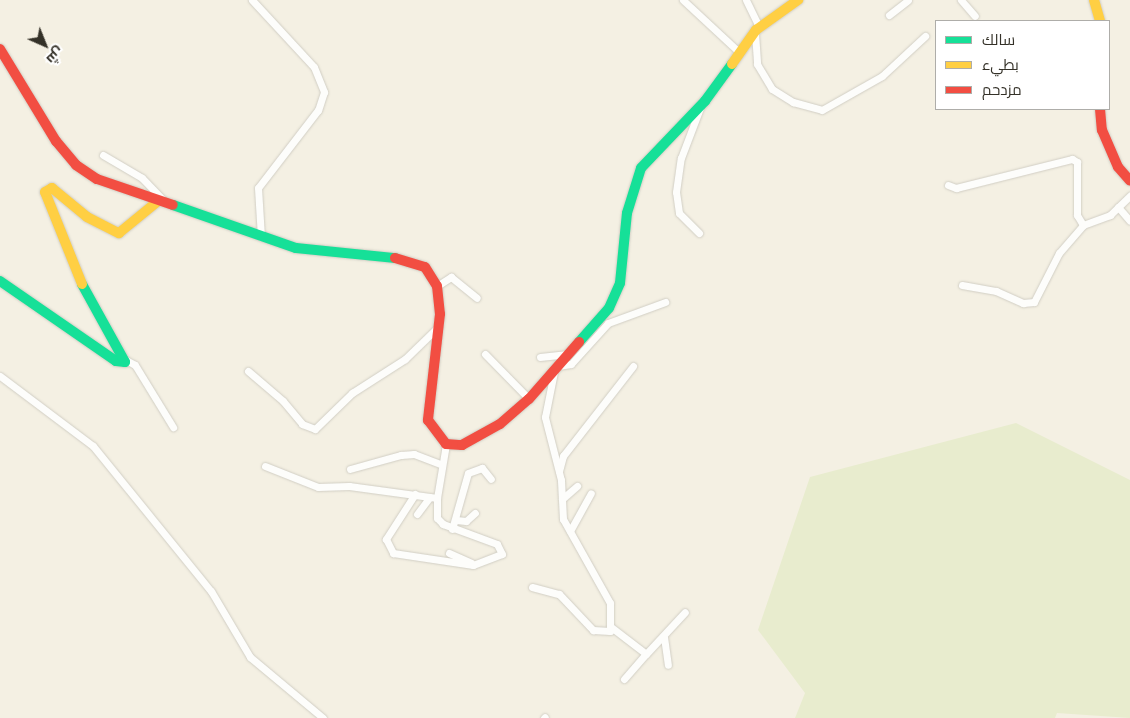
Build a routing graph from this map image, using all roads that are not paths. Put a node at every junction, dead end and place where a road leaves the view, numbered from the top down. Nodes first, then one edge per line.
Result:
1 (252, 0) edge
2 (683, 0) edge
3 (746, 0) edge
4 (798, 0) edge
5 (908, 0) edge
6 (961, 0) edge
7 (1094, 0) edge
8 (889, 15) dead end
9 (975, 16) dead end
10 (1100, 20) edge
11 (757, 28) junction
12 (925, 36) dead end
13 (0, 49) edge
14 (739, 52) junction
15 (701, 106) junction
16 (1100, 110) edge
17 (103, 155) dead end
18 (1130, 181) edge
19 (948, 185) dead end
20 (1130, 196) edge
21 (162, 202) junction
22 (1118, 207) junction
23 (1130, 221) edge
24 (1083, 225) junction
25 (699, 233) dead end
26 (260, 237) junction
27 (0, 280) edge
28 (962, 285) dead end
29 (437, 286) junction
30 (477, 298) dead end
31 (666, 302) dead end
32 (438, 327) junction
33 (484, 354) dead end
34 (568, 354) junction
35 (540, 357) dead end
36 (126, 360) junction
37 (633, 366) dead end
38 (557, 368) junction
39 (248, 371) dead end
40 (0, 376) edge
41 (529, 399) junction
42 (173, 427) dead end
43 (446, 444) junction
44 (440, 464) junction
45 (265, 466) dead end
46 (350, 469) dead end
47 (559, 471) junction
48 (491, 479) dead end
49 (577, 486) dead end
50 (591, 492) dead end
51 (415, 494) junction
52 (433, 497) junction
53 (562, 500) junction
54 (475, 513) dead end
55 (417, 514) dead end
56 (456, 520) junction
57 (452, 529) junction
58 (570, 531) junction
59 (449, 553) dead end
60 (473, 565) junction
61 (532, 587) dead end
62 (685, 612) dead end
63 (611, 627) junction
64 (664, 637) junction
65 (646, 654) junction
66 (668, 665) dead end
67 (624, 679) dead end
68 (323, 718) edge

1 - 26 street
2 - 14 street
3 - 11 street
4 - 11 street
5 - 8 street
6 - 9 street
7 - 10 street
11 - 12 street
11 - 14 street
13 - 21 street
14 - 15 street
15 - 25 street
15 - 34 street
16 - 18 street
17 - 21 street
19 - 24 street
20 - 22 street
21 - 26 street
21 - 36 street
22 - 23 street
22 - 24 street
24 - 28 street
26 - 29 street
27 - 36 street
29 - 30 street
29 - 32 street
31 - 38 street
32 - 39 street
32 - 43 street
33 - 41 street
34 - 35 street
34 - 38 street
36 - 42 street
37 - 47 street
38 - 41 street
38 - 47 street
40 - 68 street
41 - 43 street
43 - 44 street
44 - 46 street
44 - 52 street
45 - 51 street
47 - 53 street
48 - 56 street
49 - 53 street
50 - 58 street
51 - 52 street
51 - 60 street
52 - 55 street
52 - 57 street
53 - 58 street
54 - 56 street
56 - 57 street
57 - 60 street
58 - 63 street
59 - 60 street
61 - 63 street
62 - 64 street
63 - 65 street
64 - 65 street
64 - 66 street
65 - 67 street

